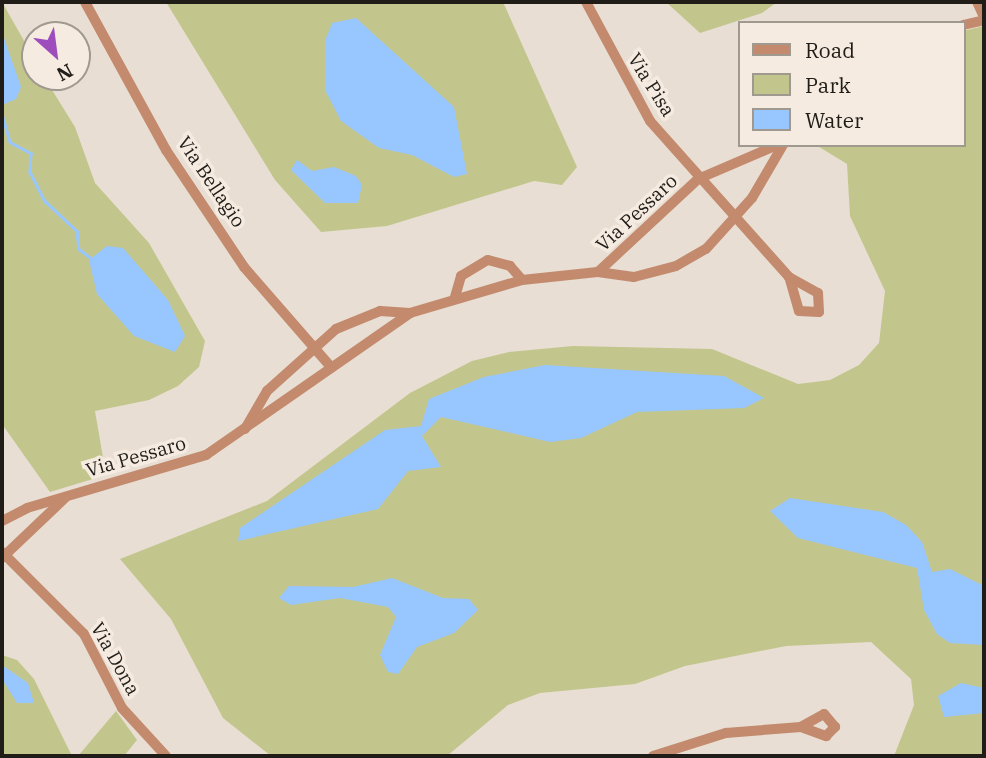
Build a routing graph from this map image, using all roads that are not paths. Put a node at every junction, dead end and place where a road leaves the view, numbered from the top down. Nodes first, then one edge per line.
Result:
1 (85, 2) edge
2 (586, 2) edge
3 (977, 2) edge
4 (984, 18) edge
5 (965, 24) edge
6 (775, 147) edge
7 (779, 147) edge
8 (698, 179) junction
9 (735, 219) junction
10 (598, 272) junction
11 (789, 277) dead end
12 (522, 280) junction
13 (455, 297) junction
14 (410, 313) junction
15 (314, 346) junction
16 (331, 367) junction
17 (244, 431) junction
18 (73, 493) junction
19 (2, 521) edge
20 (4, 555) edge
21 (801, 727) dead end
22 (166, 756) edge
23 (653, 756) edge

1 - 15 street, Via Bellagio
2 - 8 street, Via Pisa
3 - 4 street
4 - 5 street
6 - 8 street, Via Pessaro
7 - 9 street, Via Pessaro
8 - 9 street, Via Pisa
8 - 10 street, Via Pessaro
9 - 10 street, Via Pessaro
9 - 11 street, Via Pisa
10 - 12 street, Via Pessaro
12 - 13 street, Via Pessaro
12 - 13 street
13 - 14 street, Via Pessaro
14 - 15 street, Via Pessaro
14 - 16 street, Via Pessaro
15 - 16 street, Via Bellagio
15 - 17 street, Via Pessaro
16 - 17 street, Via Pessaro
17 - 18 street, Via Pessaro
18 - 19 street, Via Pessaro
18 - 20 street, Via Pessaro
20 - 22 street, Via Dona
21 - 23 street

